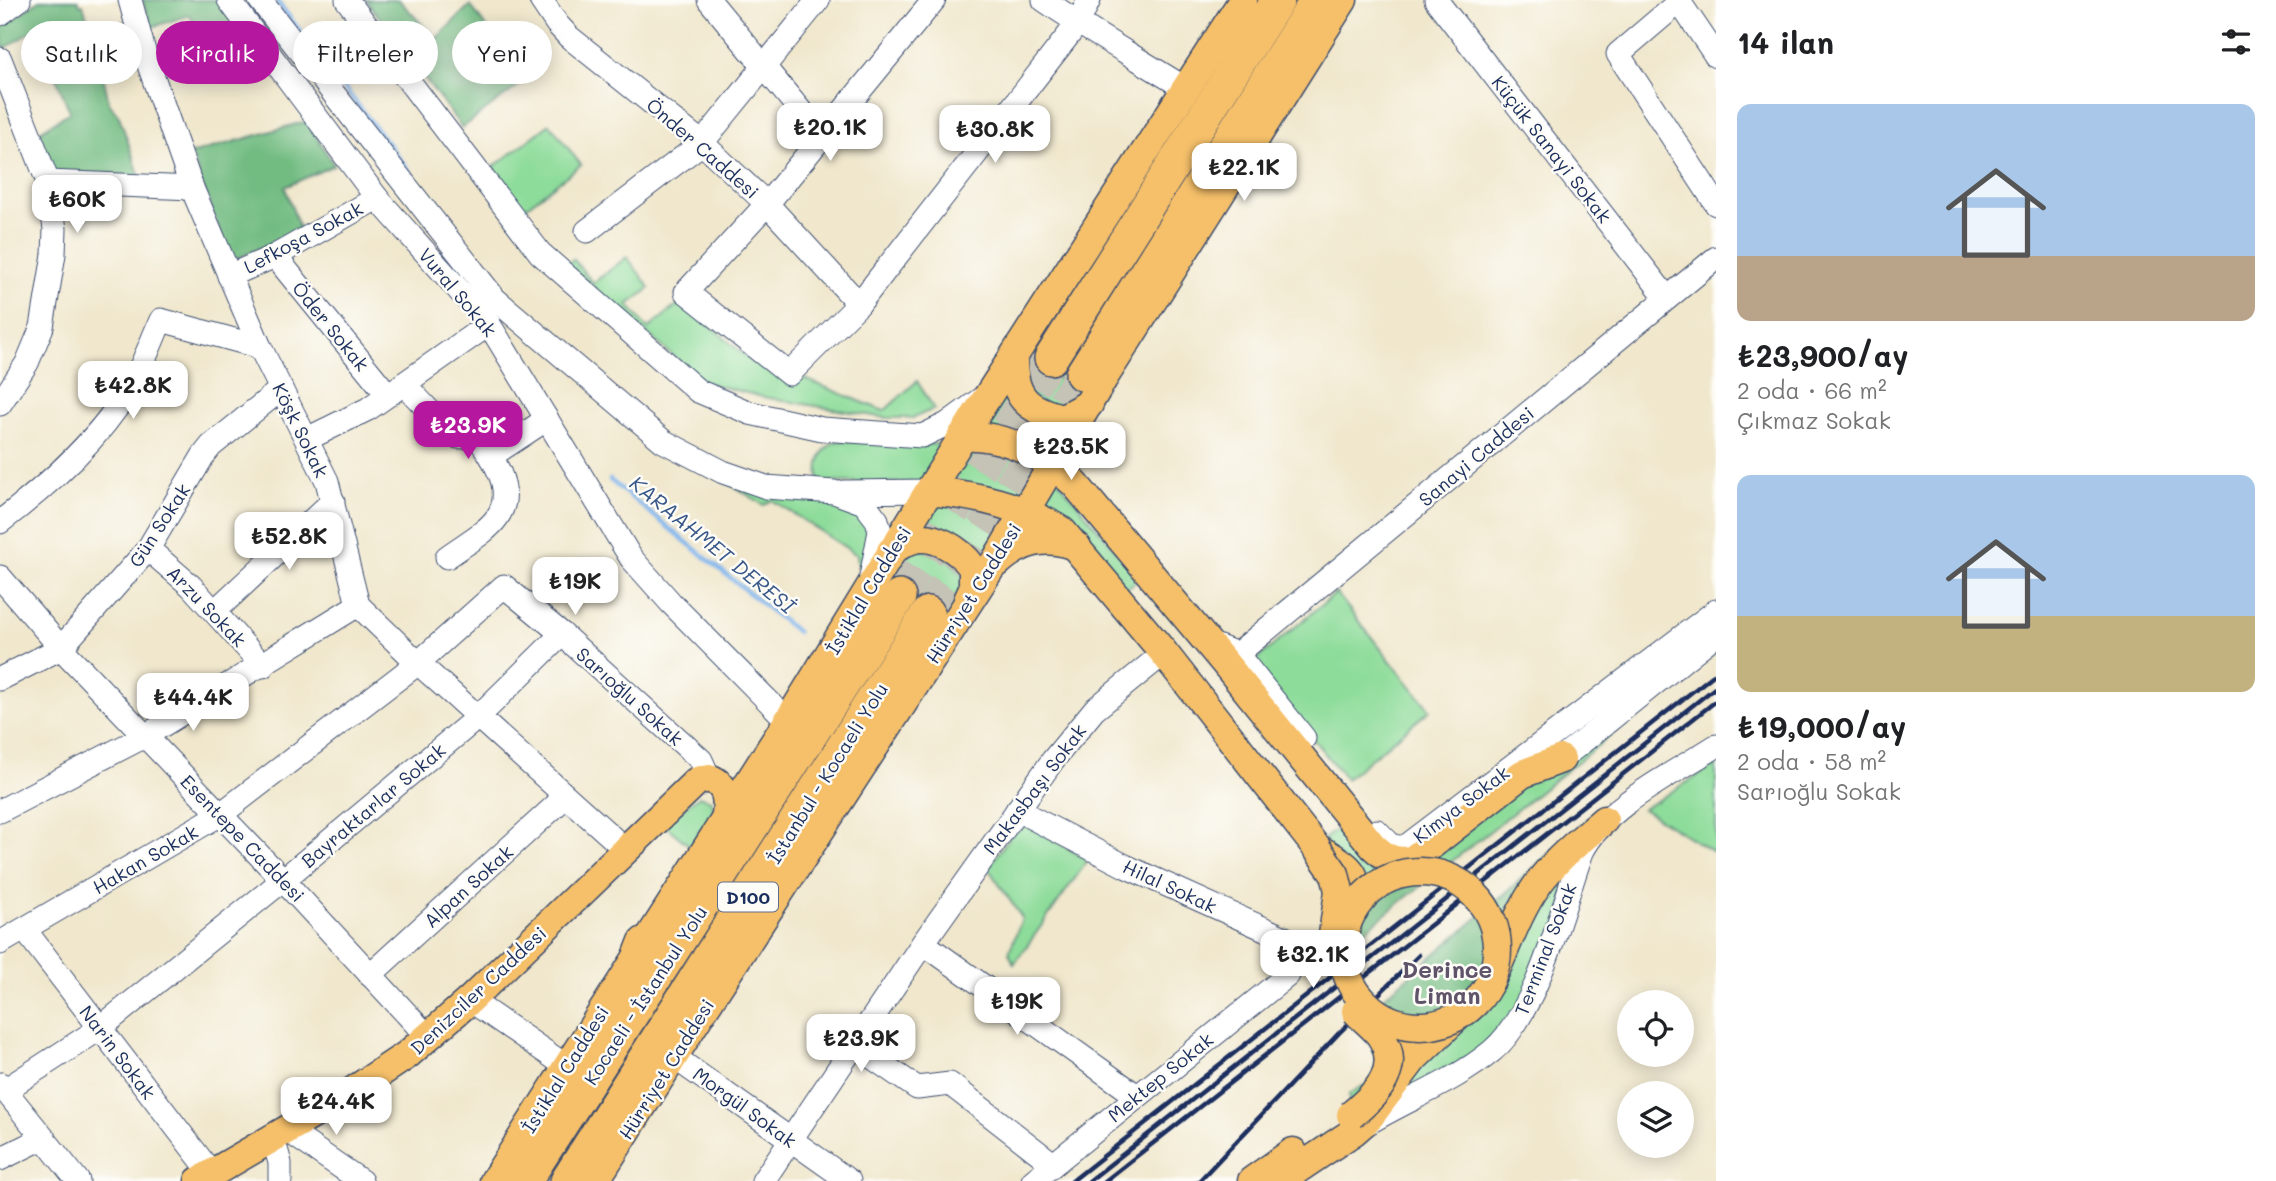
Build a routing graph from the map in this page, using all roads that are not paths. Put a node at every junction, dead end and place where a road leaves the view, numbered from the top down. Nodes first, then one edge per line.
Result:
1 (19, 0) edge
2 (130, 0) edge
3 (229, 0) edge
4 (260, 0) edge
5 (347, 0) edge
6 (541, 0) edge
7 (709, 0) edge
8 (818, 0) edge
9 (934, 0) edge
10 (1044, 0) edge
11 (1089, 0) edge
12 (1243, 0) edge
13 (1278, 0) edge
14 (1317, 0) edge
15 (1343, 0) edge
16 (1436, 0) edge
17 (1678, 1) edge
18 (0, 14) edge
19 (1078, 23) junction
20 (1716, 56) edge
21 (0, 59) edge
22 (764, 67) junction
23 (1186, 89) junction
24 (822, 138) junction
25 (702, 144) junction
26 (48, 182) junction
27 (192, 188) junction
28 (377, 198) junction
29 (766, 204) junction
30 (1716, 204) edge
31 (587, 231) dead end
32 (275, 256) junction
33 (1716, 258) edge
34 (229, 276) junction
35 (1667, 298) junction
36 (859, 304) junction
37 (489, 324) junction
38 (260, 347) junction
39 (1051, 358) tunnel mouth
40 (1013, 359) junction
41 (281, 388) junction
42 (396, 389) junction
43 (992, 391) junction
44 (1082, 401) junction
45 (0, 404) edge
46 (547, 419) junction
47 (922, 436) junction
48 (975, 437) junction
49 (307, 439) junction
50 (491, 456) junction
51 (943, 478) junction
52 (1032, 491) junction
53 (834, 492) junction
54 (333, 501) junction
55 (1106, 520) junction
56 (0, 522) edge
57 (1077, 547) junction
58 (148, 549) junction
59 (891, 551) junction
60 (447, 558) dead end
61 (990, 569) junction
62 (0, 577) edge
63 (884, 592) junction
64 (358, 605) junction
65 (215, 611) junction
66 (1716, 611) edge
67 (944, 614) junction
68 (562, 634) junction
69 (1716, 634) edge
70 (1208, 642) junction
71 (61, 648) junction
72 (1164, 653) junction
73 (1237, 654) junction
74 (418, 663) junction
75 (263, 666) junction
76 (0, 679) edge
77 (478, 717) junction
78 (788, 721) junction
79 (145, 736) junction
80 (1716, 746) edge
81 (1561, 760) junction
82 (720, 796) junction
83 (565, 797) junction
84 (1017, 810) junction
85 (0, 811) edge
86 (221, 814) junction
87 (1350, 818) junction
88 (1604, 820) junction
89 (1316, 847) junction
90 (626, 850) junction
91 (1405, 874) junction
92 (284, 880) junction
93 (1354, 910) junction
94 (25, 930) junction
95 (0, 943) edge
96 (645, 943) joint
97 (923, 943) junction
98 (370, 975) junction
99 (1288, 975) joint
100 (1491, 981) junction
101 (470, 1000) junction
102 (1457, 1017) junction
103 (698, 1018) junction
104 (1387, 1019) junction
105 (99, 1029) junction
106 (428, 1037) junction
107 (854, 1045) junction
108 (674, 1057) junction
109 (1390, 1064) junction
110 (580, 1070) junction
111 (2, 1087) edge
112 (1136, 1096) junction
113 (1352, 1124) junction
114 (280, 1134) junction
115 (43, 1138) junction
116 (792, 1140) junction
117 (0, 1159) edge
118 (1053, 1164) junction
119 (205, 1177) edge
120 (78, 1181) edge
121 (280, 1181) edge
122 (361, 1181) edge
123 (494, 1181) edge
124 (525, 1181) edge
125 (567, 1181) edge
126 (595, 1181) edge
127 (763, 1181) edge
128 (849, 1181) edge
129 (1033, 1181) edge
130 (1252, 1181) edge
131 (1280, 1181) edge

1 - 18 street
2 - 27 street, Köşk Sokak
3 - 28 street, Vural Sokak
4 - 53 street
5 - 47 street
6 - 25 street, Önder Caddesi
7 - 22 street
8 - 22 street
9 - 24 street
10 - 19 street
11 - 19 street
12 - 23 main road
13 - 39 highway
14 - 44 highway
15 - 44 main road, Hürriyet Caddesi
16 - 35 street, Küçük Sanayi Sokak
17 - 20 street
17 - 30 street
19 - 23 street
19 - 36 street
21 - 26 street
22 - 24 street
22 - 25 street
23 - 40 main road
24 - 29 street
25 - 29 street, Önder Caddesi
25 - 31 street
26 - 27 street
26 - 45 street
27 - 34 street, Köşk Sokak
28 - 32 street, Lefkoşa Sokak
28 - 37 street, Vural Sokak
29 - 36 street, Önder Caddesi
29 - 36 street
32 - 34 street, Lefkoşa Sokak
32 - 42 street, Öder Sokak
33 - 35 street, Sanayi Caddesi
34 - 38 street, Köşk Sokak
35 - 73 street, Sanayi Caddesi
37 - 42 street
37 - 46 street, Vural Sokak
38 - 41 street, Köşk Sokak
38 - 56 street
40 - 43 main road
40 - 44 main road
41 - 49 street, Köşk Sokak
41 - 58 street, Gün Sokak
42 - 49 street
42 - 50 street, Öder Sokak
43 - 47 street
43 - 48 main road
44 - 52 main road, Hürriyet Caddesi
44 - 55 main road
46 - 50 street
46 - 78 street, Vural Sokak
47 - 48 street
48 - 51 main road
48 - 52 main road
49 - 54 street, Köşk Sokak
50 - 60 street
51 - 52 main road
51 - 53 street
51 - 59 main road, İstiklal Caddesi
52 - 55 main road
52 - 57 main road
52 - 61 main road, Hürriyet Caddesi
53 - 63 street
54 - 64 street, Köşk Sokak
54 - 65 street
55 - 70 main road
57 - 61 main road
57 - 72 main road
58 - 65 street, Arzu Sokak
58 - 71 street, Gün Sokak
59 - 63 main road, İstiklal Caddesi
59 - 67 main road
61 - 67 main road, Hürriyet Caddesi
61 - 103 main road
62 - 71 street, Esentepe Caddesi
63 - 78 main road, İstiklal Caddesi
63 - 110 highway, Kocaeli - İstanbul Yolu / D100
64 - 74 street
64 - 75 street
65 - 75 street, Arzu Sokak
66 - 73 street, Kimya Sokak
67 - 103 main road, Hürriyet Caddesi
67 - 125 highway, İstanbul - Kocaeli Yolu / D100
68 - 74 street, Sarıoğlu Sokak
68 - 77 street, Bayraktarlar Sokak
68 - 82 street, Sarıoğlu Sokak
69 - 81 street
70 - 73 street, Kimya Sokak
70 - 87 main road
71 - 76 street, Gün Sokak
71 - 79 street, Esentepe Caddesi
72 - 84 street, Makasbaşı Sokak
72 - 89 main road
74 - 77 street
74 - 86 street, Hakan Sokak
75 - 79 street
77 - 83 street
77 - 92 street, Bayraktarlar Sokak
78 - 82 main road, İstiklal Caddesi
79 - 85 street
79 - 86 street, Esentepe Caddesi
80 - 88 street, Terminal Sokak
81 - 87 main road
81 - 91 main road
82 - 90 main road, Denizciler Caddesi
82 - 96 main road, İstiklal Caddesi
83 - 90 street
83 - 98 street, Alpan Sokak
84 - 97 street, Makasbaşı Sokak
84 - 99 street, Hilal Sokak
86 - 92 street, Esentepe Caddesi
86 - 94 street, Hakan Sokak
87 - 91 main road
88 - 100 main road, bridge
88 - 113 street, Terminal Sokak
89 - 93 main road, bridge
89 - 109 main road, bridge
90 - 101 main road, Denizciler Caddesi
91 - 93 main road, bridge
91 - 100 main road, bridge
92 - 98 street, Esentepe Caddesi
92 - 105 street, Bayraktarlar Sokak
93 - 104 main road, bridge
94 - 95 street, Hakan Sokak
94 - 105 street, Narin Sokak
96 - 110 highway
97 - 107 street, Makasbaşı Sokak
97 - 112 street
98 - 106 street, Esentepe Caddesi
99 - 112 street, Mektep Sokak
100 - 102 main road, bridge
101 - 106 main road, Denizciler Caddesi
101 - 110 street
102 - 104 main road, bridge
102 - 113 main road
103 - 108 main road, Hürriyet Caddesi
104 - 109 main road
105 - 111 street, Bayraktarlar Sokak
105 - 119 street, Narin Sokak
106 - 114 main road, Denizciler Caddesi
107 - 116 street, Makasbaşı Sokak
107 - 118 street
108 - 116 street, Morgül Sokak
108 - 126 main road, Hürriyet Caddesi
109 - 113 main road, bridge
110 - 123 main road, İstiklal Caddesi
110 - 124 highway, Kocaeli - İstanbul Yolu / D100
111 - 115 street
112 - 118 street, Mektep Sokak
113 - 130 main road
113 - 131 main road
114 - 119 main road, Denizciler Caddesi
114 - 121 street
114 - 122 street
115 - 117 street
115 - 120 street
116 - 127 street, Makasbaşı Sokak
116 - 128 street, Morgül Sokak
118 - 129 street, Mektep Sokak

